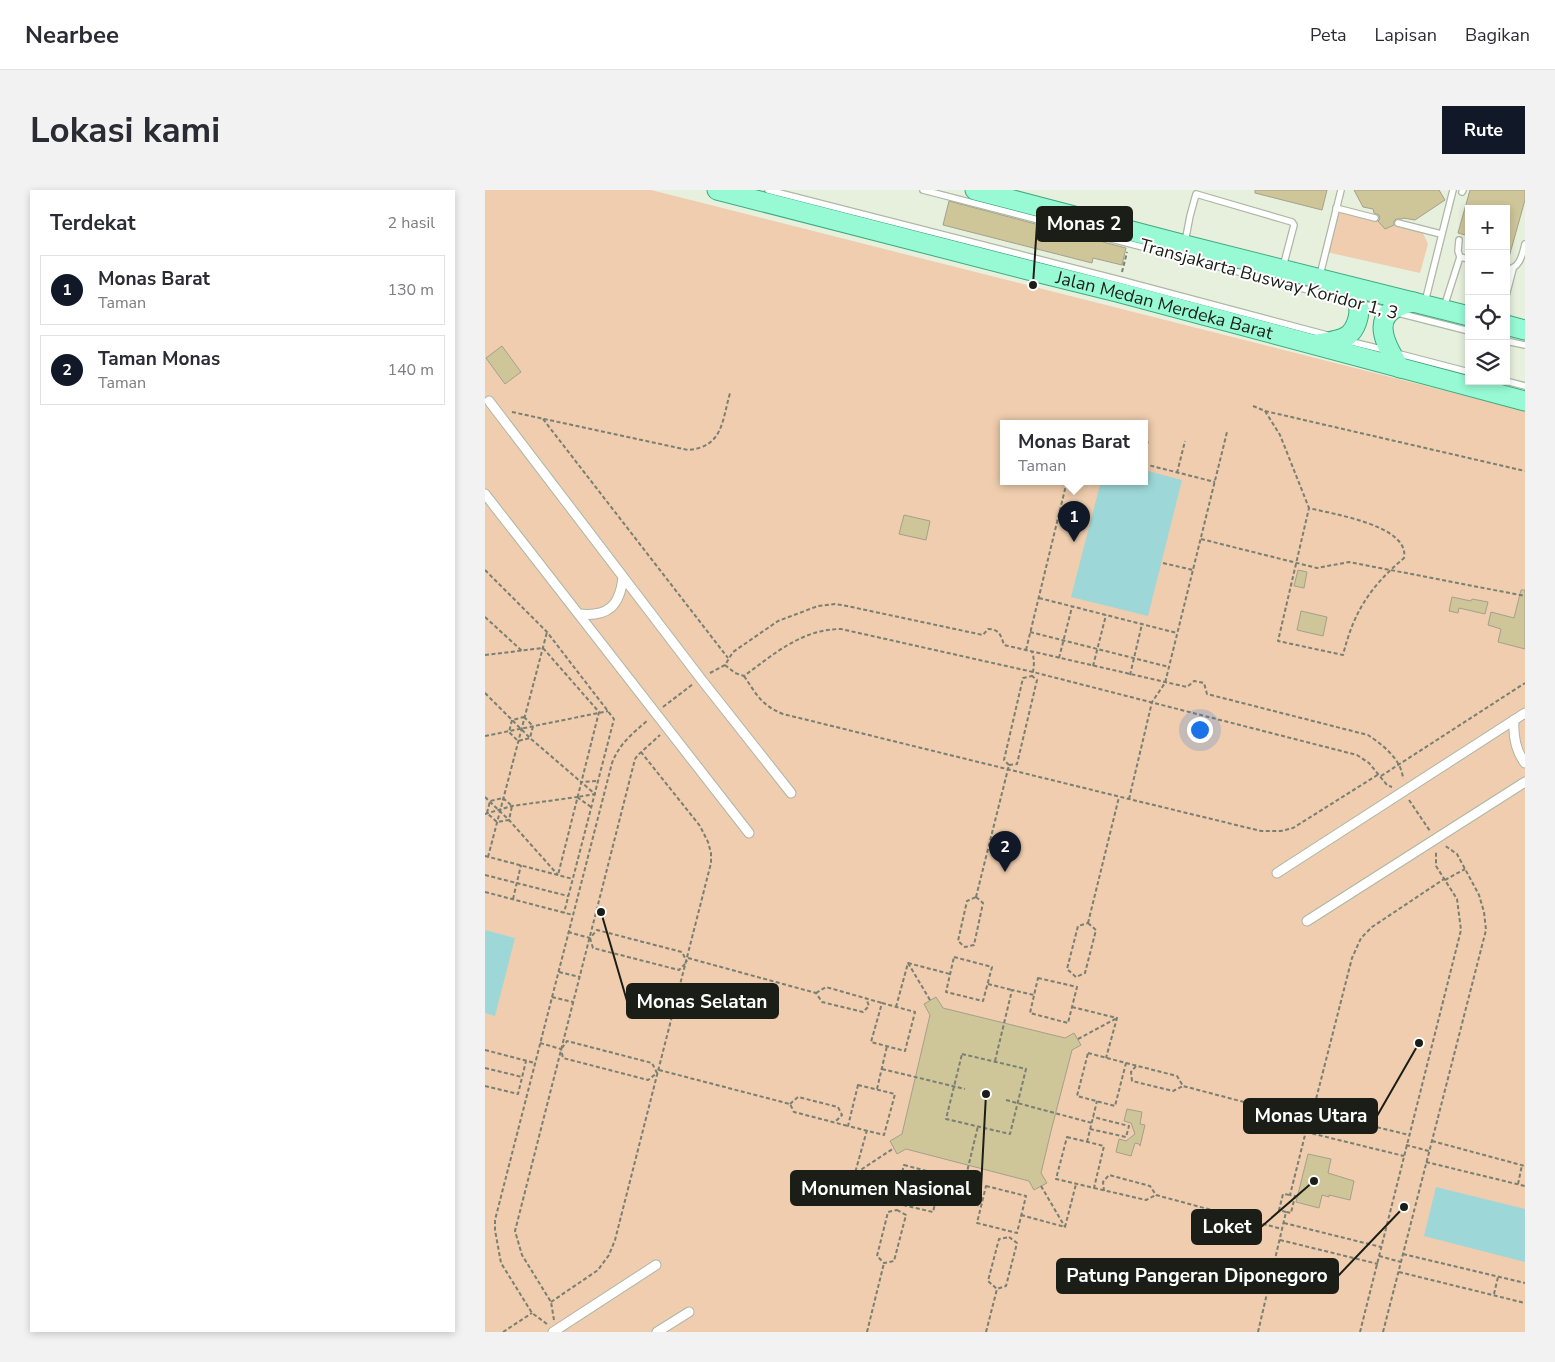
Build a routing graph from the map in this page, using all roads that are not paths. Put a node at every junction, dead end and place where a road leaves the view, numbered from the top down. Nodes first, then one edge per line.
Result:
1 (717, 190) edge
2 (768, 190) edge
3 (923, 190) edge
4 (975, 190) edge
5 (1341, 190) edge
6 (1453, 190) edge
7 (1197, 192) edge
8 (1336, 208) junction
9 (1375, 218) dead end
10 (1398, 223) dead end
11 (1441, 234) junction
12 (1459, 240) dead end
13 (1525, 244) edge
14 (1185, 245) junction
15 (1459, 257) junction
16 (1465, 258) edge
17 (1513, 268) junction
18 (1283, 269) junction
19 (1510, 269) edge
20 (1326, 280) junction
21 (1506, 295) edge
22 (1358, 303) junction
23 (1419, 303) junction
24 (1443, 309) junction
25 (1390, 311) junction
26 (1465, 315) edge
27 (1510, 326) edge
28 (1465, 330) edge
29 (1525, 330) edge
30 (1340, 339) junction
31 (1510, 341) edge
32 (1316, 344) junction
33 (1525, 345) edge
34 (1389, 351) junction
35 (1400, 368) junction
36 (1465, 371) edge
37 (1510, 382) edge
38 (1525, 386) edge
39 (489, 401) dead end
40 (1525, 401) edge
41 (485, 494) edge
42 (623, 577) junction
43 (579, 614) junction
44 (1525, 713) edge
45 (1514, 720) junction
46 (1525, 763) edge
47 (1525, 782) edge
48 (791, 793) dead end
49 (749, 833) dead end
50 (1277, 873) dead end
51 (1307, 921) dead end
52 (656, 1265) dead end
53 (689, 1312) dead end
54 (554, 1331) edge
55 (657, 1332) edge

1 - 32 main road, Jalan Medan Merdeka Barat
2 - 30 lane
3 - 22 lane, Transjakarta Busway Koridor 1, 3
4 - 14 main road
5 - 8 lane
6 - 11 lane
7 - 14 lane
7 - 18 lane
8 - 9 lane
8 - 20 lane
10 - 11 lane
11 - 23 lane
12 - 15 lane
13 - 17 lane
14 - 18 main road
15 - 16 lane
15 - 24 lane
17 - 19 lane
17 - 21 lane
18 - 20 main road
20 - 22 main road
20 - 23 main road
22 - 25 lane, Transjakarta Busway Koridor 1, 3
22 - 30 main road
23 - 24 main road
23 - 25 main road
24 - 26 main road
25 - 28 lane, Transjakarta Busway Koridor 1, 3
25 - 34 main road
27 - 29 main road
30 - 32 main road
30 - 34 lane
31 - 33 lane
32 - 35 main road, Jalan Medan Merdeka Barat
34 - 35 main road
34 - 36 lane
35 - 40 main road, Jalan Medan Merdeka Barat
37 - 38 lane
39 - 42 street
41 - 43 street
42 - 43 street
42 - 48 street
43 - 49 street
44 - 45 street
45 - 46 street
45 - 50 street
47 - 51 street
52 - 54 street
53 - 55 street

